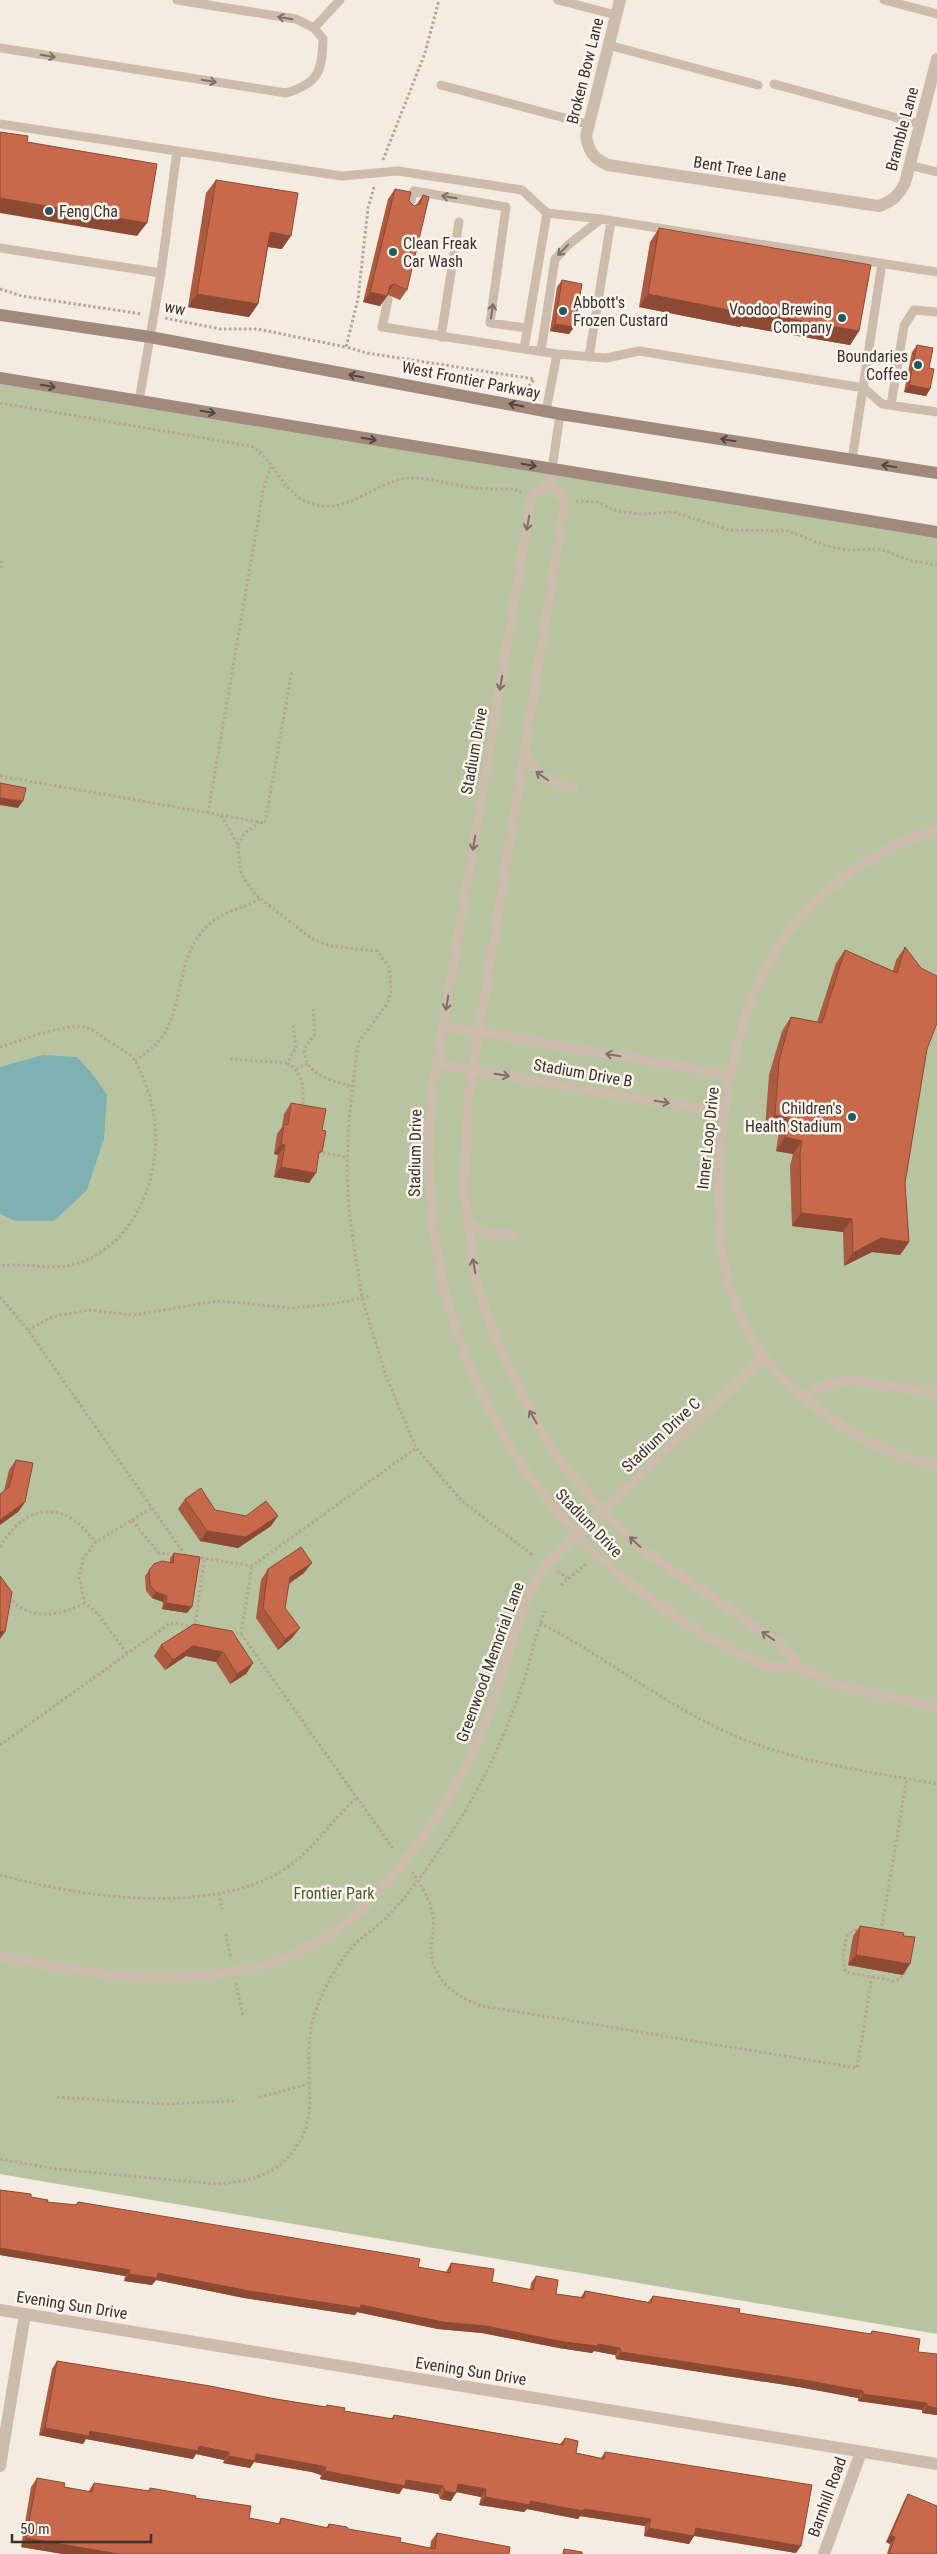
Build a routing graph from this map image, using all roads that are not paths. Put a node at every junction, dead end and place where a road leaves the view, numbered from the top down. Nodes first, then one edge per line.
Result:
1 (177, 0) edge
2 (340, 0) edge
3 (558, 0) edge
4 (620, 0) edge
5 (884, 0) edge
6 (937, 14) edge
7 (616, 15) junction
8 (314, 28) junction
9 (608, 44) junction
10 (0, 48) edge
11 (937, 59) edge
12 (774, 84) dead end
13 (442, 85) dead end
14 (758, 85) dead end
15 (0, 124) edge
16 (587, 124) junction
17 (920, 124) junction
18 (588, 150) joint
19 (177, 152) junction
20 (909, 165) junction
21 (937, 172) edge
22 (890, 202) joint
23 (408, 210) edge
24 (547, 213) junction
25 (601, 219) junction
26 (611, 221) junction
27 (459, 222) dead end
28 (0, 248) edge
29 (882, 263) junction
30 (937, 272) edge
31 (161, 273) junction
32 (388, 300) edge
33 (937, 312) edge
34 (0, 315) edge
35 (526, 328) junction
36 (150, 337) junction
37 (441, 337) junction
38 (524, 348) junction
39 (541, 351) junction
40 (556, 354) junction
41 (589, 357) junction
42 (0, 378) edge
43 (864, 388) junction
44 (140, 401) junction
45 (891, 405) junction
46 (546, 411) junction
47 (937, 412) edge
48 (560, 414) junction
49 (852, 460) junction
50 (552, 469) junction
51 (937, 473) edge
52 (550, 483) junction
53 (937, 532) edge
54 (524, 748) junction
55 (574, 788) dead end
56 (937, 828) edge
57 (443, 1026) junction
58 (478, 1031) junction
59 (436, 1064) junction
60 (472, 1070) junction
61 (730, 1075) junction
62 (724, 1112) junction
63 (468, 1220) junction
64 (514, 1235) dead end
65 (764, 1357) junction
66 (937, 1393) edge
67 (805, 1398) junction
68 (937, 1466) edge
69 (602, 1511) junction
70 (577, 1534) junction
71 (802, 1670) junction
72 (937, 1706) edge
73 (0, 1956) edge
74 (0, 2310) edge
75 (25, 2314) junction
76 (862, 2452) junction
77 (937, 2464) edge
78 (0, 2466) edge
79 (824, 2554) edge

8 -> 1 lane
2 - 8 lane
3 - 7 lane
4 - 7 street, Broken Bow Lane
5 - 6 lane
7 - 9 street, Broken Bow Lane
10 -> 8 lane
9 - 14 lane
9 - 16 street, Broken Bow Lane
11 - 17 street, Bramble Lane
12 - 17 lane
13 - 16 lane
15 - 19 lane
16 - 18 street, Broken Bow Lane
17 - 20 street, Bramble Lane
18 - 22 street, Bent Tree Lane
19 - 24 lane
19 - 31 lane
20 - 21 lane
20 - 22 street, Bramble Lane
35 -> 23 lane
24 - 25 lane
24 - 35 lane
25 - 26 lane
25 -> 39 lane
26 - 29 lane
26 - 41 lane
27 - 37 lane
28 - 31 lane
29 - 30 lane
29 - 43 lane
31 - 36 lane
32 - 37 lane
33 - 45 lane
34 - 36 street, West Frontier Parkway
35 - 38 lane
36 - 44 lane
46 -> 36 street, West Frontier Parkway
37 - 38 lane
38 - 39 lane
39 - 40 lane
40 - 41 lane
40 - 46 lane
41 - 43 lane
42 -> 44 street
43 - 45 lane
43 - 49 lane
44 -> 50 street
45 - 47 lane
46 - 48 street, West Frontier Parkway
49 -> 48 street, West Frontier Parkway
48 - 50 lane
51 -> 49 street, West Frontier Parkway
50 - 52 lane
50 - 53 street
52 - 54 lane, Stadium Drive
52 -> 57 lane, Stadium Drive
55 -> 54 lane
54 - 58 lane, Stadium Drive
56 - 61 lane, Inner Loop Drive
57 - 58 lane, Stadium Drive B
57 - 59 lane, Stadium Drive
58 - 60 lane, Stadium Drive
61 -> 58 lane, Stadium Drive B
59 - 60 lane, Stadium Drive B
59 - 70 lane, Stadium Drive
60 -> 62 lane, Stadium Drive B
60 - 63 lane, Stadium Drive
61 - 62 lane, Inner Loop Drive
62 - 65 lane, Inner Loop Drive
63 - 64 lane
69 -> 63 lane, Stadium Drive
65 - 67 lane, Inner Loop Drive
65 - 69 lane, Stadium Drive C
66 - 67 lane
67 - 68 lane, Inner Loop Drive
69 - 70 lane, Stadium Drive C
71 -> 69 lane, Stadium Drive
70 - 71 lane, Stadium Drive
70 - 73 lane, Greenwood Memorial Lane
71 - 72 lane, Stadium Drive
74 - 75 street, Evening Sun Drive
75 - 76 street, Evening Sun Drive
75 - 78 street
76 - 77 street, Evening Sun Drive
76 - 79 street, Barnhill Road

